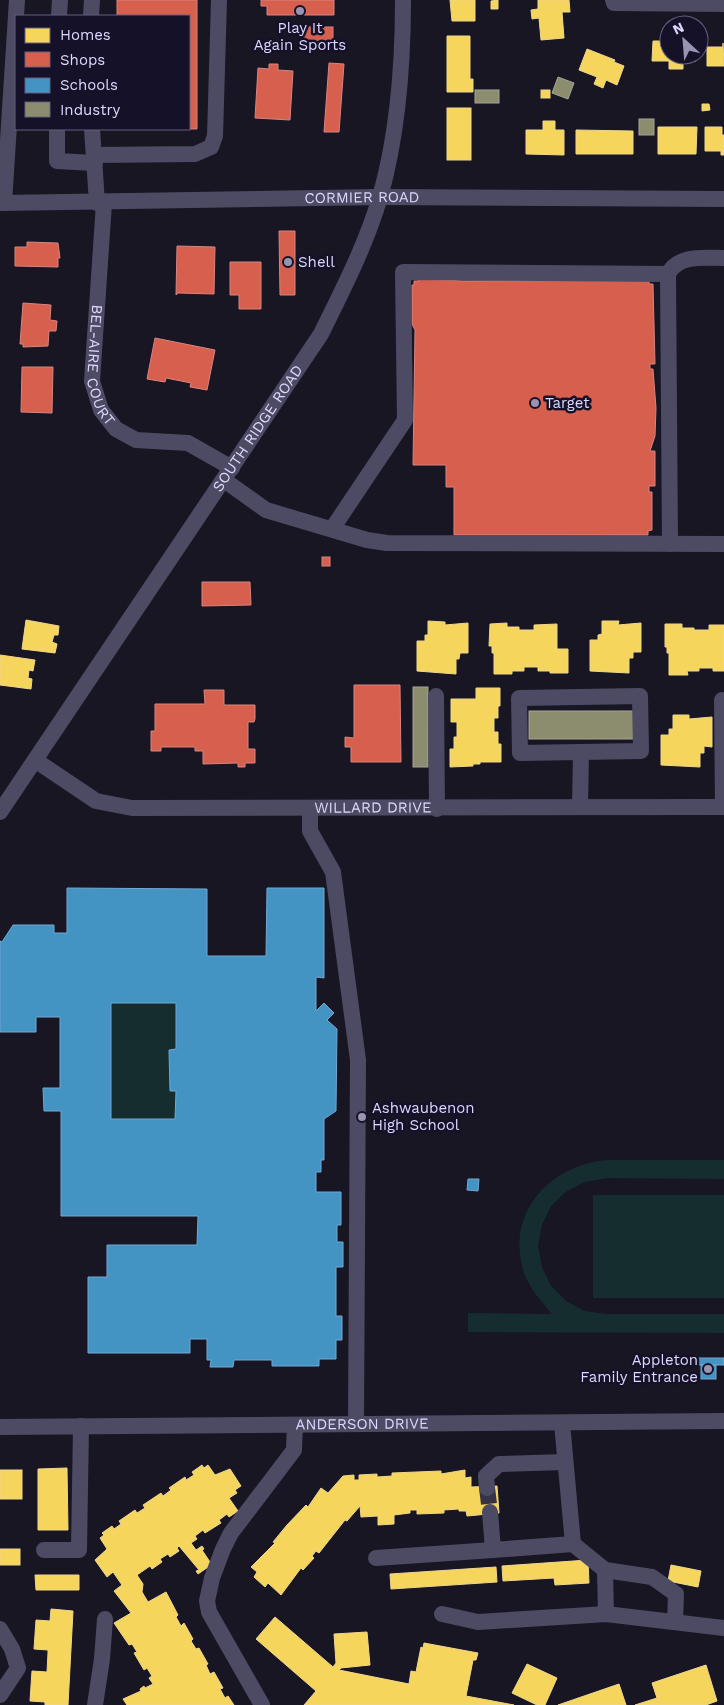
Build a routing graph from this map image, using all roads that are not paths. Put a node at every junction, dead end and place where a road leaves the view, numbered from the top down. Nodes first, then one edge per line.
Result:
1 (17, 0) edge
2 (60, 0) edge
3 (92, 0) edge
4 (219, 0) edge
5 (403, 0) edge
6 (614, 2) edge
7 (724, 4) edge
8 (16, 15) edge
9 (59, 15) edge
10 (91, 15) edge
11 (15, 27) edge
12 (57, 130) edge
13 (92, 130) edge
14 (94, 159) junction
15 (380, 197) junction
16 (724, 199) edge
17 (2, 203) edge
18 (100, 203) junction
19 (724, 258) edge
20 (668, 274) junction
21 (228, 474) junction
22 (332, 529) junction
23 (670, 544) junction
24 (724, 544) edge
25 (436, 696) dead end
26 (722, 700) dead end
27 (581, 752) junction
28 (35, 760) junction
29 (580, 807) junction
30 (724, 807) edge
31 (310, 808) junction
32 (436, 809) junction
33 (0, 812) edge
34 (724, 1421) edge
35 (562, 1423) junction
36 (356, 1424) junction
37 (294, 1425) junction
38 (81, 1426) junction
39 (0, 1427) edge
40 (565, 1462) junction
41 (487, 1488) tunnel mouth
42 (490, 1512) tunnel mouth
43 (573, 1544) junction
44 (44, 1550) dead end
45 (493, 1550) junction
46 (376, 1558) dead end
47 (605, 1570) junction
48 (442, 1614) dead end
49 (606, 1614) junction
50 (105, 1619) dead end
51 (675, 1622) junction
52 (724, 1628) edge
53 (0, 1629) edge
54 (0, 1695) edge
55 (95, 1705) edge
56 (262, 1705) edge

1 - 8 street
2 - 9 street
3 - 10 street
4 - 14 street
5 - 15 street, SOUTH RIDGE ROAD
6 - 7 street
11 - 17 street
12 - 14 street
13 - 14 street, BEL-AIRE COURT
14 - 18 street, BEL-AIRE COURT
15 - 16 street, CORMIER ROAD
15 - 18 street, CORMIER ROAD
15 - 21 street, SOUTH RIDGE ROAD
17 - 18 street, CORMIER ROAD
18 - 21 street, BEL-AIRE COURT
19 - 20 street
20 - 22 street
20 - 23 street
21 - 22 street, BEL-AIRE COURT
21 - 28 street, SOUTH RIDGE ROAD
22 - 23 street, BEL-AIRE COURT
23 - 24 street, BEL-AIRE COURT
25 - 32 street
26 - 30 street
27 - 27 street
27 - 29 street
28 - 31 street, WILLARD DRIVE
28 - 33 street, SOUTH RIDGE ROAD
29 - 30 street, WILLARD DRIVE
29 - 32 street, WILLARD DRIVE
31 - 32 street, WILLARD DRIVE
31 - 36 street
34 - 35 street, ANDERSON DRIVE
35 - 36 street, ANDERSON DRIVE
35 - 40 street
36 - 37 street, ANDERSON DRIVE
37 - 38 street, ANDERSON DRIVE
37 - 56 street
38 - 39 street, ANDERSON DRIVE
38 - 44 street
40 - 41 street
40 - 43 street
42 - 45 street
43 - 45 street
43 - 47 street
45 - 46 street
47 - 49 street
47 - 51 street
48 - 49 street
49 - 51 street
50 - 55 street
51 - 52 street
53 - 54 street

